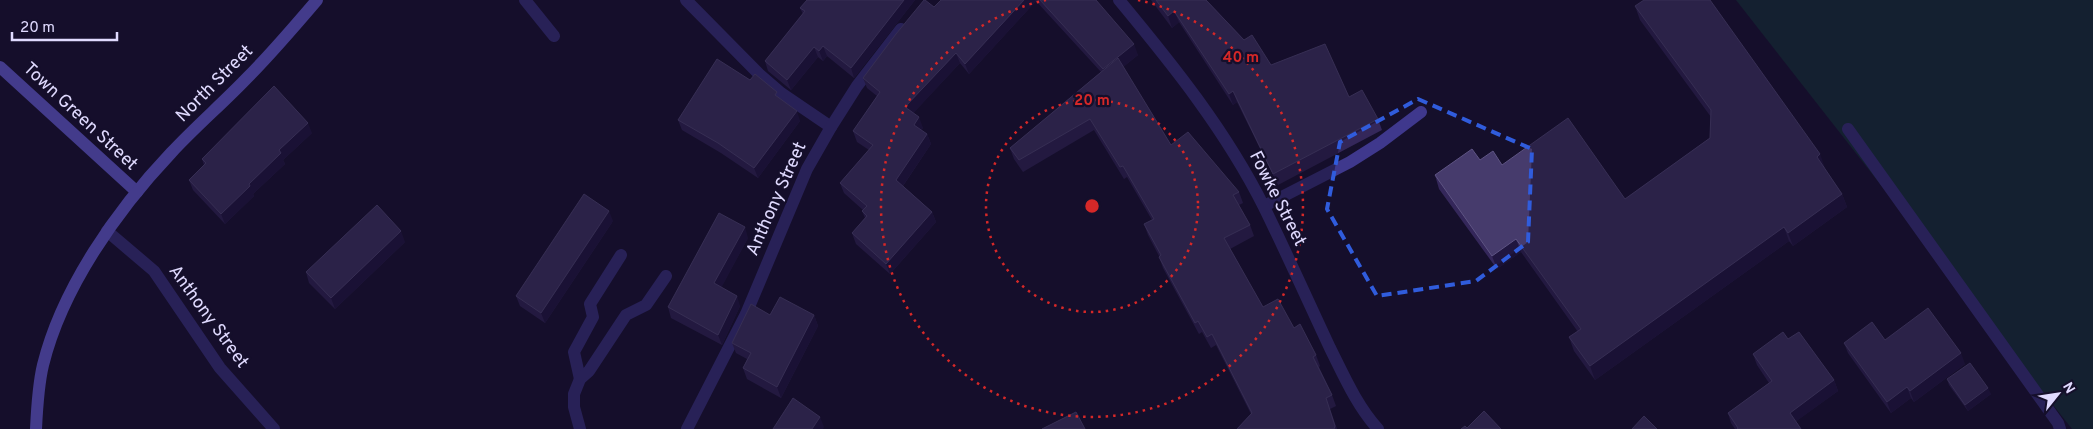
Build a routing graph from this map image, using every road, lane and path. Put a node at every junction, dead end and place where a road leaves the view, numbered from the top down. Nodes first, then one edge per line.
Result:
1 (317, 0) edge
2 (525, 0) edge
3 (686, 0) edge
4 (1119, 0) edge
5 (907, 22) edge
6 (554, 36) dead end
7 (0, 67) edge
8 (1421, 112) dead end
9 (831, 127) junction
10 (1848, 129) dead end
11 (137, 192) junction
12 (1264, 206) junction
13 (107, 231) junction
14 (621, 255) dead end
15 (666, 276) dead end
16 (580, 379) junction
17 (36, 429) edge
18 (274, 429) edge
19 (580, 429) edge
20 (687, 429) edge
21 (1378, 429) edge
22 (2060, 429) edge

1 - 11 street, North Street
2 - 6 street
3 - 9 street
4 - 12 street, Fowke Street
5 - 9 street, Anthony Street
7 - 11 street, Town Green Street
8 - 12 street
9 - 20 street, Anthony Street
10 - 22 street
11 - 13 street, North Street
12 - 21 street, Fowke Street
13 - 17 street, North Street
13 - 18 street, Anthony Street
14 - 16 street
15 - 16 street
16 - 19 street

